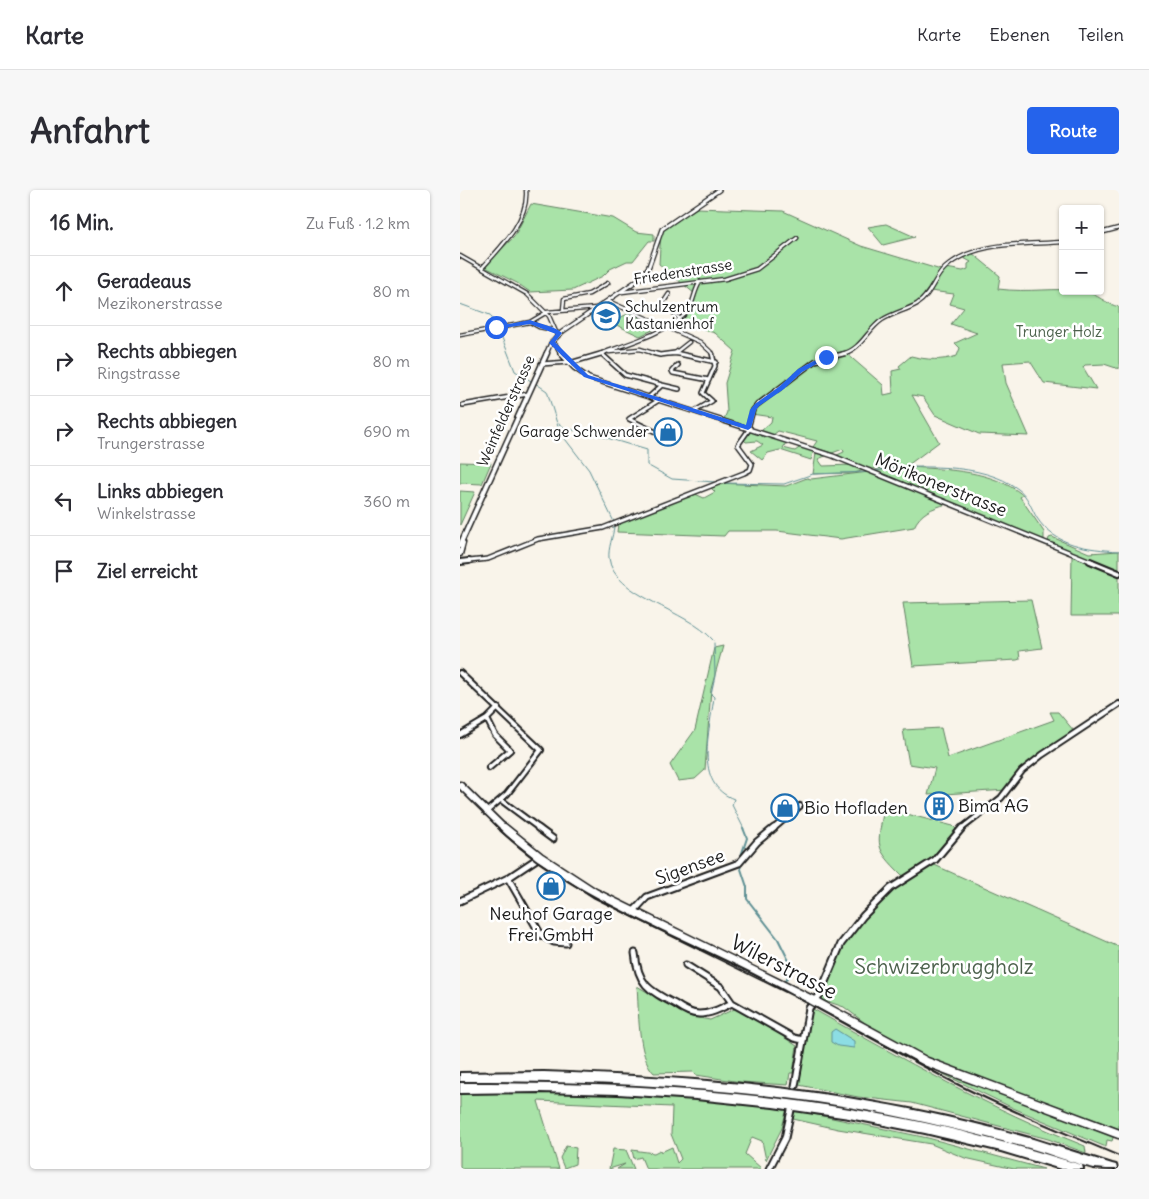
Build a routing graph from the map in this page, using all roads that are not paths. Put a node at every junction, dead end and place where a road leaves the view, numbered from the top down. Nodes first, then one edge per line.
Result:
1 (526, 190) edge
2 (719, 190) edge
3 (1119, 228) edge
4 (1104, 232) edge
5 (797, 238) dead end
6 (1059, 242) edge
7 (460, 256) edge
8 (482, 268) junction
9 (700, 282) junction
10 (608, 283) dead end
11 (622, 292) junction
12 (669, 294) dead end
13 (608, 301) junction
14 (597, 308) junction
15 (563, 310) junction
16 (545, 312) junction
17 (679, 318) junction
18 (530, 322) junction
19 (497, 327) joint
20 (664, 327) junction
21 (554, 330) junction
22 (460, 334) edge
23 (560, 334) junction
24 (689, 342) dead end
25 (552, 343) junction
26 (607, 352) junction
27 (675, 353) junction
28 (602, 354) junction
29 (570, 362) junction
30 (716, 362) junction
31 (541, 364) junction
32 (678, 365) dead end
33 (709, 380) junction
34 (662, 385) junction
35 (679, 389) dead end
36 (528, 394) junction
37 (649, 397) junction
38 (659, 400) junction
39 (463, 405) dead end
40 (695, 411) junction
41 (749, 428) junction
42 (658, 433) dead end
43 (463, 540) junction
44 (460, 545) edge
45 (460, 554) edge
46 (460, 562) edge
47 (1119, 573) edge
48 (460, 673) edge
49 (1119, 704) edge
50 (498, 708) junction
51 (487, 720) junction
52 (460, 735) edge
53 (488, 768) dead end
54 (460, 785) edge
55 (501, 800) junction
56 (800, 806) dead end
57 (486, 812) junction
58 (553, 839) dead end
59 (538, 858) junction
60 (508, 878) junction
61 (461, 898) edge
62 (633, 912) junction
63 (566, 943) dead end
64 (635, 953) dead end
65 (686, 965) dead end
66 (814, 1001) junction
67 (732, 1003) junction
68 (803, 1040) junction
69 (460, 1077) edge
70 (795, 1086) dead end
71 (460, 1088) edge
72 (791, 1110) dead end
73 (1119, 1134) edge
74 (770, 1169) edge
75 (1078, 1169) edge
76 (1112, 1169) edge

1 - 8 street
2 - 11 main road, Weinfelderstrasse
3 - 4 street
5 - 9 street, Friedenstrasse
6 - 41 street
7 - 8 street
8 - 16 street
9 - 11 street, Friedenstrasse
9 - 17 street
10 - 15 street
11 - 13 main road, Weinfelderstrasse
12 - 17 street
13 - 14 main road, Weinfelderstrasse
13 - 20 street
14 - 15 street
14 - 23 main road, Weinfelderstrasse
15 - 16 street
16 - 18 street
16 - 21 street
17 - 20 street
18 - 19 street
18 - 21 street
19 - 22 street
20 - 26 street
20 - 30 street
21 - 23 street
23 - 25 main road, Weinfelderstrasse
24 - 27 street
25 - 29 street, Mörikonerstrasse
25 - 31 main road, Weinfelderstrasse
26 - 27 street
26 - 28 street
27 - 30 street
28 - 29 street
28 - 34 street
29 - 31 street
29 - 37 street, Mörikonerstrasse
30 - 33 street
31 - 36 main road, Weinfelderstrasse
32 - 33 street
33 - 40 street
34 - 35 street
34 - 37 street
36 - 39 street
36 - 43 main road, Weinfelderstrasse
37 - 38 street, Mörikonerstrasse
38 - 40 street, Mörikonerstrasse
38 - 42 street
40 - 41 street, Mörikonerstrasse
41 - 46 street
41 - 47 street, Mörikonerstrasse
43 - 44 main road, Weinfelderstrasse
43 - 45 main road, Weinfelderstrasse
48 - 50 street
49 - 66 street
50 - 51 street
50 - 55 street
51 - 52 street
51 - 53 street
54 - 57 main road, Wilerstrasse
55 - 57 street
55 - 58 street
56 - 62 street, Sigensee
57 - 59 main road, Wilerstrasse
59 - 60 street
59 - 62 main road, Wilerstrasse
60 - 61 street
60 - 63 street
62 - 66 main road, Wilerstrasse
64 - 67 street
65 - 67 street
66 - 68 street
66 - 73 main road, Wilerstrasse
67 - 68 street
68 - 70 street
69 - 76 highway
71 - 75 highway
72 - 74 street

